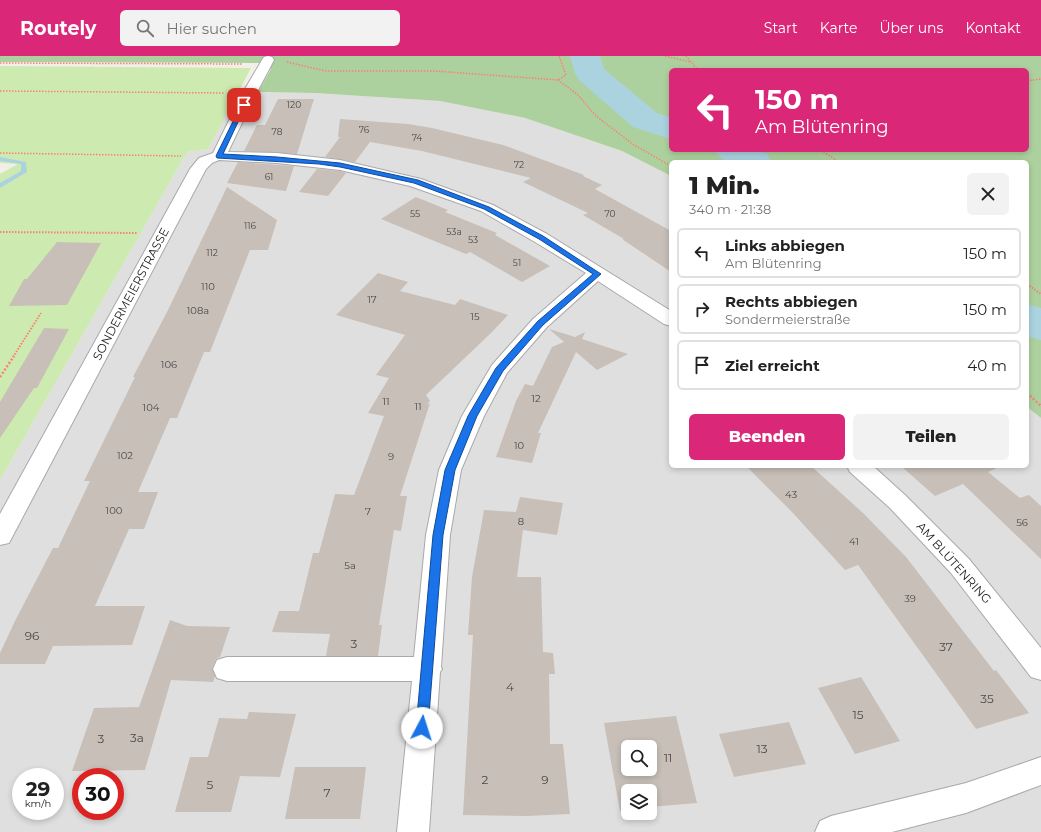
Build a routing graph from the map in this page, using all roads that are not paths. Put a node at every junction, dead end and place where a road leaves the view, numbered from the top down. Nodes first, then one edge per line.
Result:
1 (268, 60) road end
2 (219, 156) junction
3 (597, 274) junction
4 (669, 319) edge
5 (860, 468) edge
6 (0, 536) edge
7 (1041, 668) edge
8 (227, 669) dead end
9 (428, 669) junction
10 (1041, 771) edge
11 (412, 832) edge
12 (831, 832) edge

1 - 2 street
2 - 3 street
2 - 6 street, SONDERMEIERSTRASSE
3 - 4 street
3 - 9 street
5 - 7 street, AM BLÜTENRING
8 - 9 street
9 - 11 street
10 - 12 street

